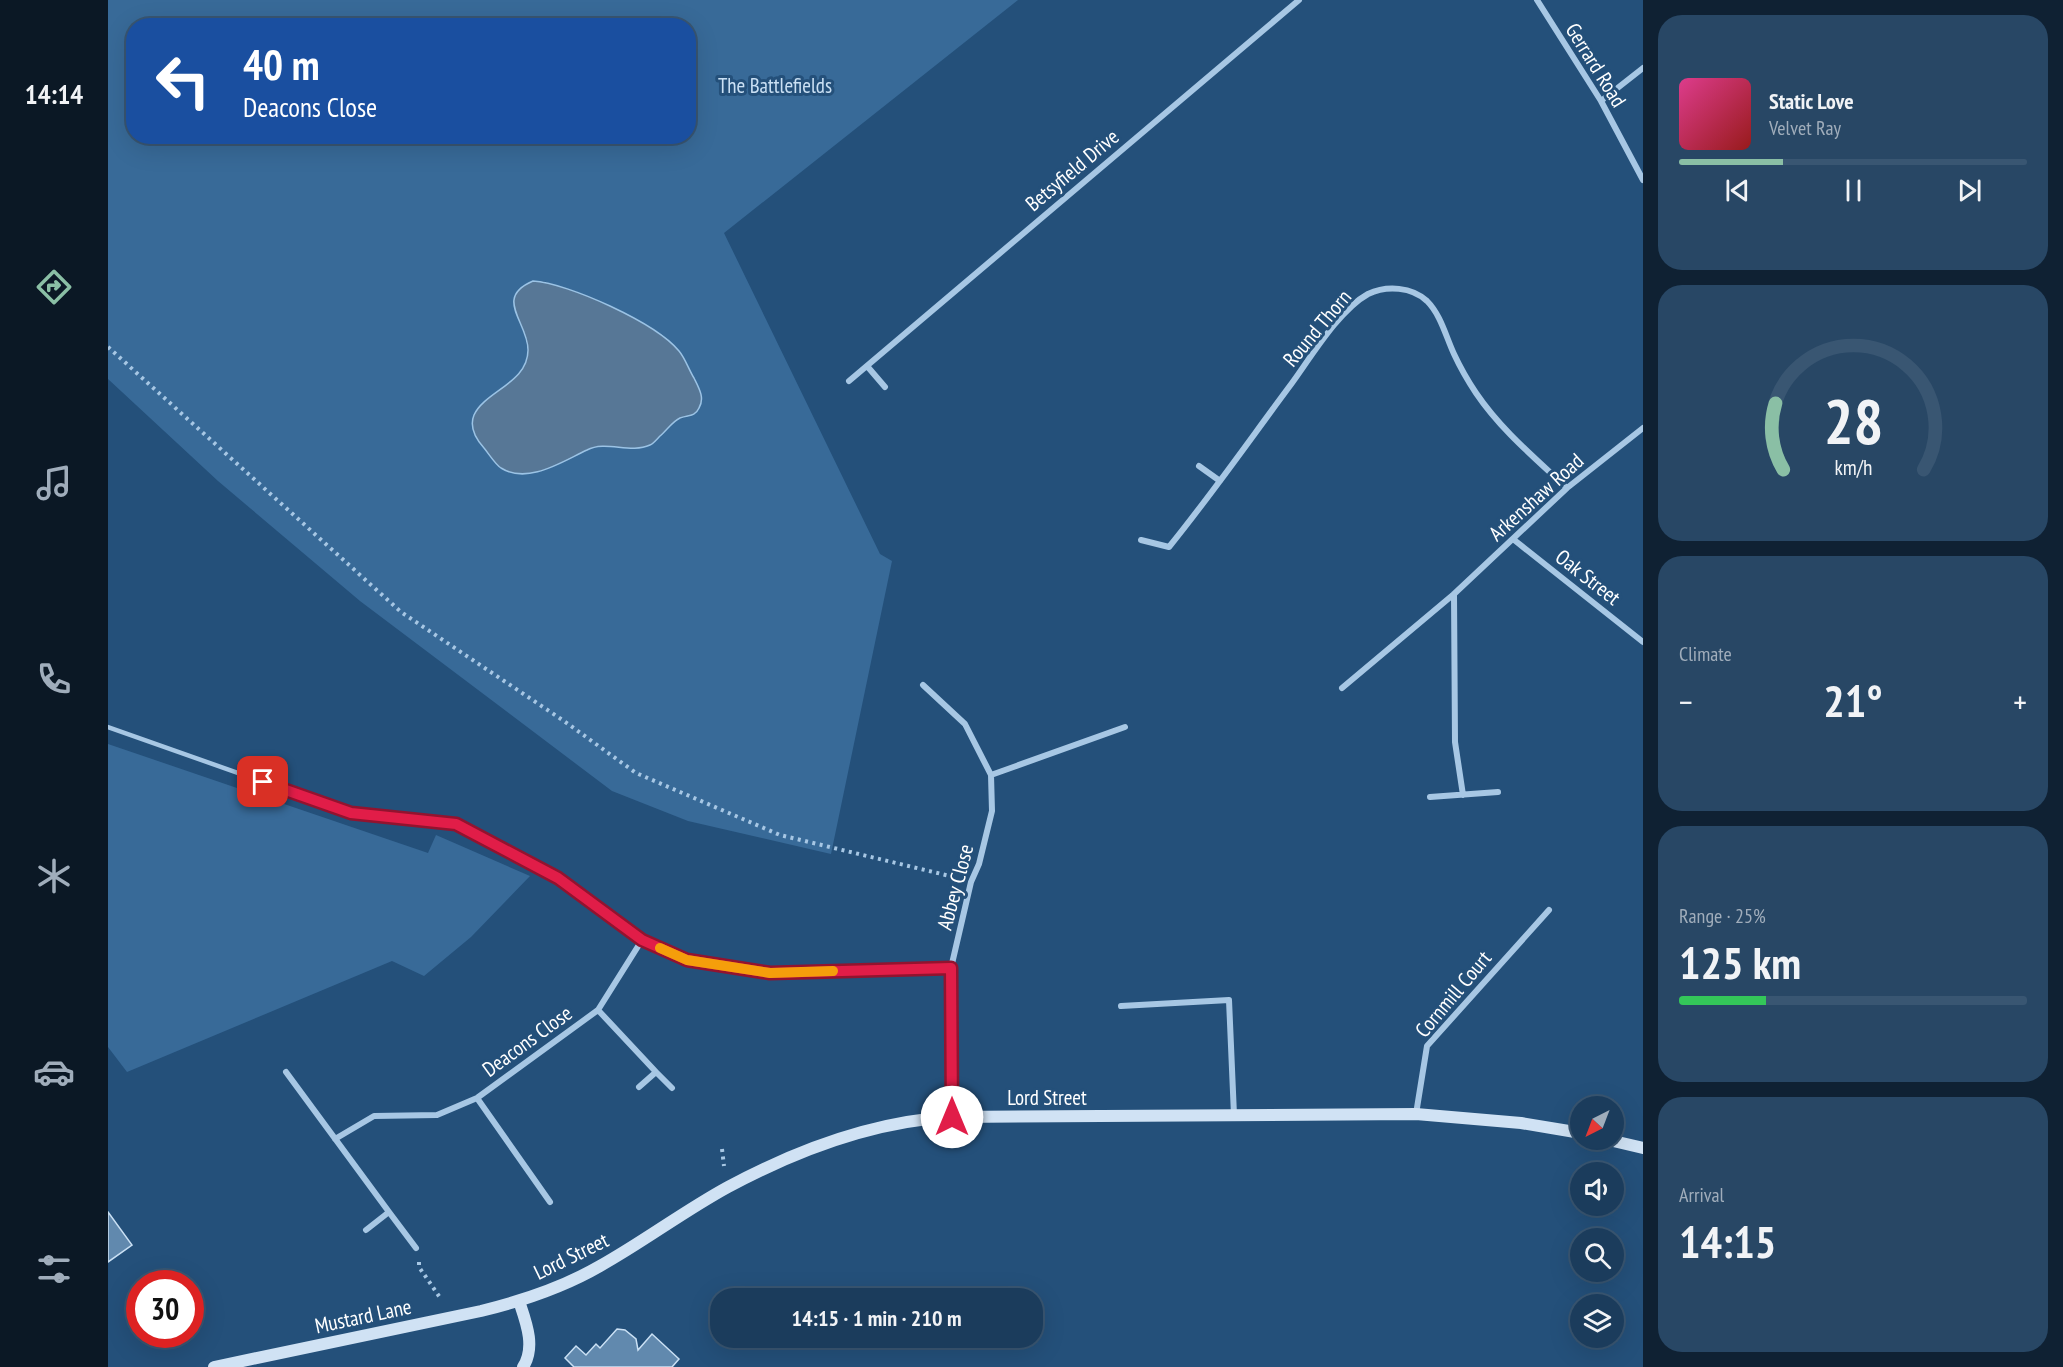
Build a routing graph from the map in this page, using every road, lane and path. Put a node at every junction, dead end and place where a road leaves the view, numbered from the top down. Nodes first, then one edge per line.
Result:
1 (1299, 0) edge
2 (1537, 0) edge
3 (1643, 68) edge
4 (1601, 101) junction
5 (1643, 180) edge
6 (108, 347) edge
7 (867, 366) junction
8 (849, 381) dead end
9 (885, 387) dead end
10 (1643, 428) edge
11 (1199, 466) dead end
12 (1220, 481) junction
13 (1567, 488) junction
14 (1513, 539) junction
15 (1141, 540) dead end
16 (1454, 594) junction
17 (1643, 642) edge
18 (923, 685) dead end
19 (1342, 688) dead end
20 (108, 727) edge
21 (1125, 727) dead end
22 (992, 775) junction
23 (1498, 792) dead end
24 (1463, 795) junction
25 (1430, 797) dead end
26 (558, 878) joint
27 (971, 882) junction
28 (1549, 910) dead end
29 (642, 940) junction
30 (951, 968) junction
31 (1121, 1006) dead end
32 (598, 1010) junction
33 (286, 1071) dead end
34 (656, 1072) junction
35 (639, 1086) dead end
36 (672, 1088) dead end
37 (477, 1098) junction
38 (1416, 1114) junction
39 (1234, 1116) junction
40 (952, 1117) junction
41 (1570, 1132) edge
42 (334, 1139) junction
43 (1624, 1144) edge
44 (1643, 1148) edge
45 (550, 1202) dead end
46 (389, 1212) junction
47 (366, 1230) dead end
48 (416, 1248) joint
49 (519, 1301) junction
50 (453, 1317) junction
51 (214, 1367) edge
52 (522, 1367) edge

1 - 7 street, Betsyfield Drive
2 - 4 street, Gerrard Road
3 - 4 street
4 - 5 street, Gerrard Road
6 - 27 path
7 - 8 street, Betsyfield Drive
7 - 9 street
10 - 13 street, Arkenshaw Road
11 - 12 street
12 - 13 street, Round Thorn
12 - 15 street, Round Thorn
13 - 14 street, Arkenshaw Road
14 - 16 street, Arkenshaw Road
14 - 17 street, Oak Street
16 - 19 street, Arkenshaw Road
16 - 24 street
18 - 22 street, Abbey Close
20 - 26 lane
21 - 22 street
22 - 27 street, Abbey Close
23 - 24 street
24 - 25 street
26 - 29 street
27 - 30 street, Abbey Close
28 - 38 street, Cornmill Court
29 - 30 street
29 - 32 street, Deacons Close
30 - 40 street, Abbey Close
31 - 39 street
32 - 34 street, Deacons Close
32 - 37 street, Deacons Close
33 - 42 street
34 - 35 street
34 - 36 street, Deacons Close
37 - 42 street, Deacons Close
37 - 45 street, Deacons Close
38 - 39 street, Lord Street
38 - 41 street, Lord Street
39 - 40 street, Lord Street
40 - 49 street, Lord Street
42 - 46 street
43 - 44 street
46 - 47 street
46 - 48 street
48 - 50 path
49 - 50 street, Mustard Lane
49 - 52 street
50 - 51 street, Mustard Lane

